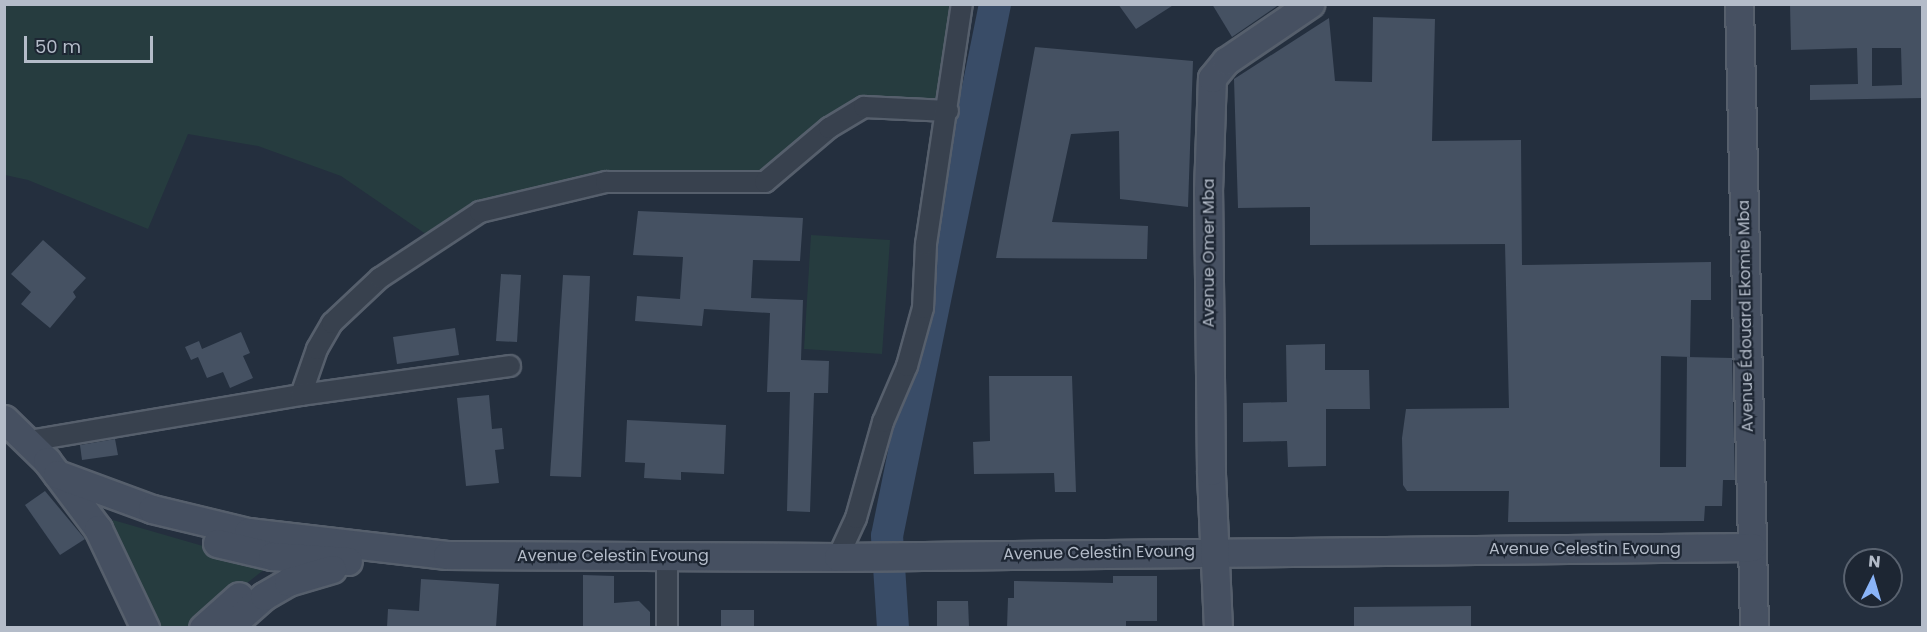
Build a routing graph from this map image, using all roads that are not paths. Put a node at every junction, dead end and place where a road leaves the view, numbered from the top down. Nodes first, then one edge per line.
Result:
1 (962, 4) edge
2 (1310, 4) edge
3 (1739, 4) edge
4 (948, 111) junction
5 (510, 366) dead end
6 (301, 394) junction
7 (4, 418) edge
8 (29, 441) junction
9 (57, 474) junction
10 (75, 500) junction
11 (334, 544) junction
12 (1752, 547) junction
13 (1214, 552) junction
14 (447, 555) junction
15 (667, 556) junction
16 (850, 557) junction
17 (294, 559) junction
18 (372, 561) junction
19 (145, 627) edge
20 (203, 627) edge
21 (228, 627) edge
22 (667, 627) edge
23 (1218, 627) edge
24 (1754, 627) edge

1 - 4 street
2 - 13 street, Avenue Omer Mba
3 - 12 street, Avenue Édouard Ekomie Mba
4 - 6 street
4 - 16 street
5 - 6 street
6 - 8 street
7 - 8 street
8 - 9 street
9 - 10 street
9 - 11 street
10 - 17 street
10 - 19 street
11 - 14 street
11 - 17 street
12 - 13 street, Avenue Celestin Evoung
12 - 24 street, Avenue Édouard Ekomie Mba
13 - 16 street, Avenue Celestin Evoung
13 - 23 street, Avenue Omer Mba
14 - 15 street, Avenue Celestin Evoung
14 - 18 street
15 - 16 street, Avenue Celestin Evoung
15 - 22 street
17 - 18 street
17 - 20 street
18 - 21 street

